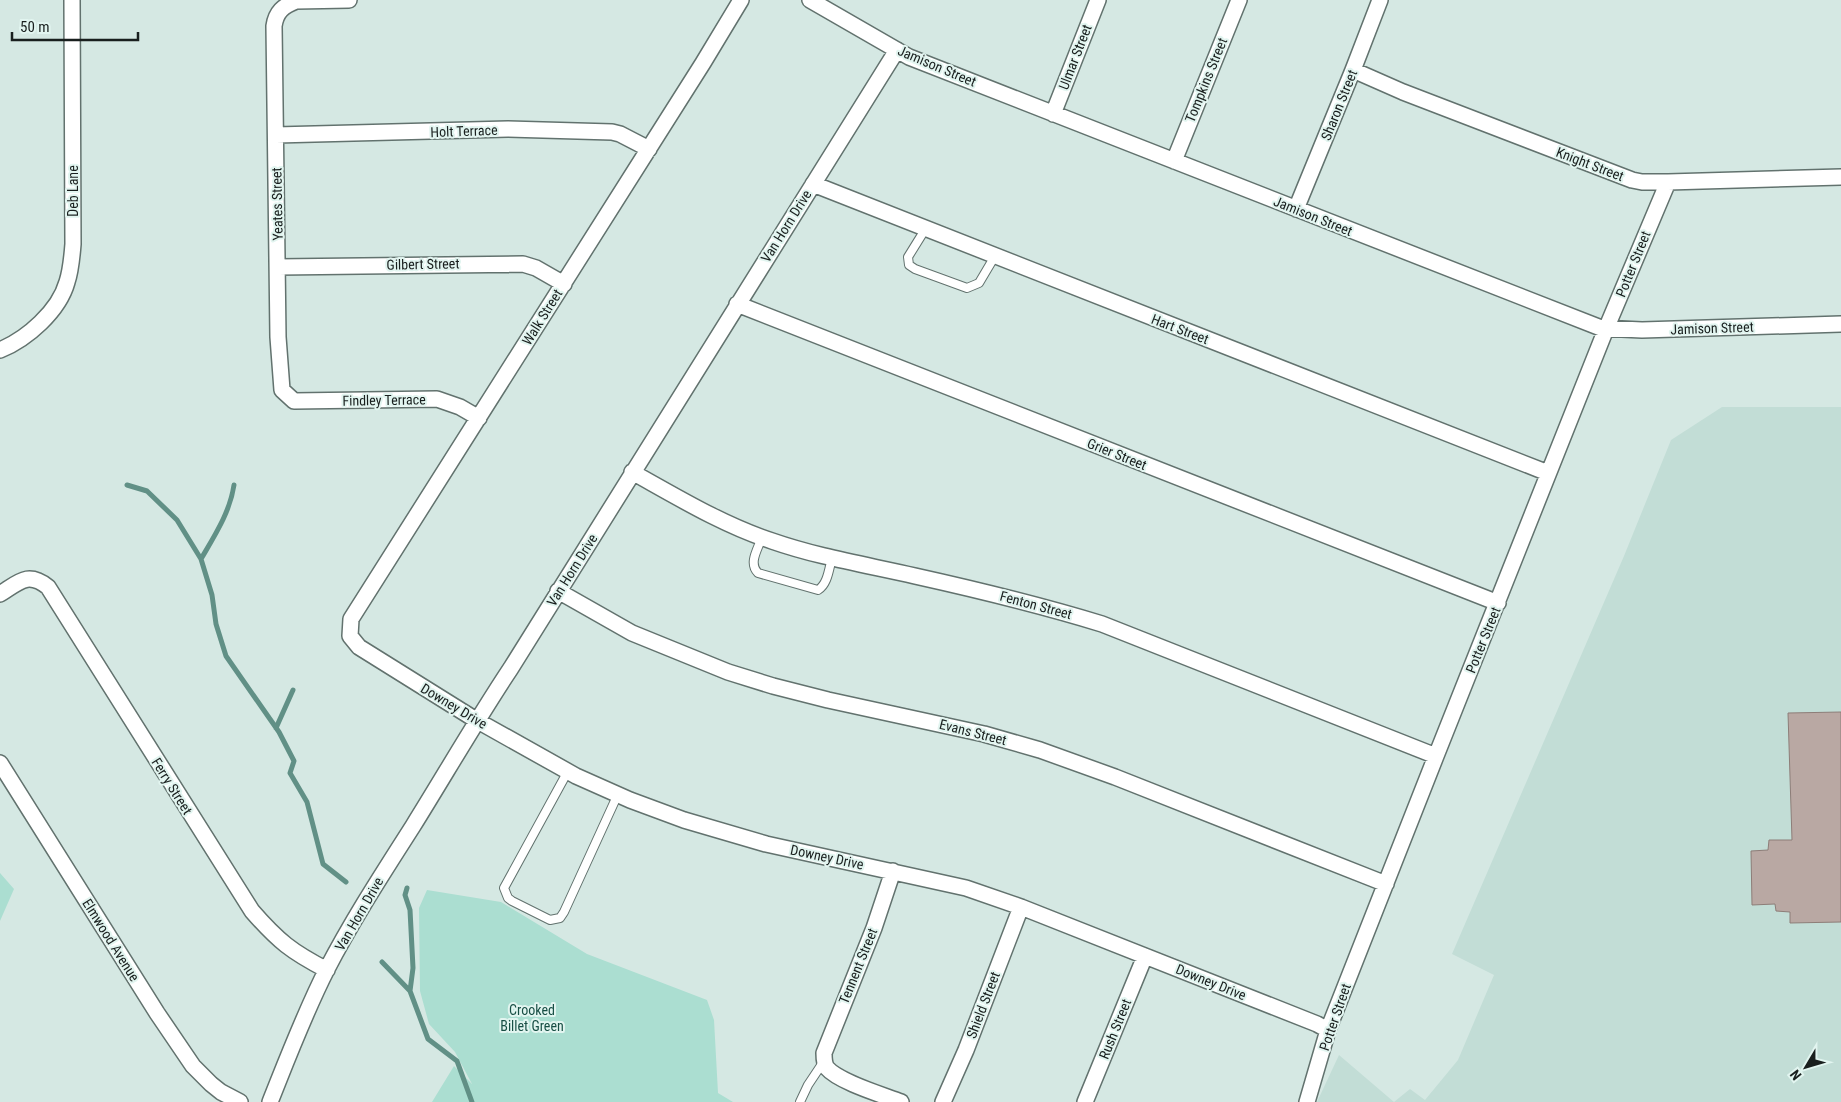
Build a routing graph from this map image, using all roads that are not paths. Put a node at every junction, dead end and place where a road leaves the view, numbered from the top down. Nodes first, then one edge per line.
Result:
1 (72, 0) edge
2 (349, 0) edge
3 (741, 0) edge
4 (810, 0) edge
5 (1098, 0) edge
6 (1239, 0) edge
7 (1380, 0) edge
8 (897, 50) junction
9 (1353, 70) junction
10 (1053, 114) junction
11 (276, 135) junction
12 (649, 149) junction
13 (1174, 161) junction
14 (1841, 177) edge
15 (1668, 182) junction
16 (814, 184) junction
17 (1296, 209) junction
18 (926, 228) junction
19 (995, 256) junction
20 (278, 267) junction
21 (564, 284) junction
22 (738, 304) junction
23 (1841, 324) edge
24 (1606, 329) junction
25 (0, 350) edge
26 (288, 395) joint
27 (479, 418) junction
28 (632, 472) junction
29 (1548, 473) junction
30 (762, 537) junction
31 (832, 558) junction
32 (558, 591) junction
33 (0, 594) edge
34 (1498, 603) junction
35 (350, 636) joint
36 (476, 720) junction
37 (1436, 756) junction
38 (0, 762) edge
39 (568, 772) junction
40 (618, 794) junction
41 (893, 871) junction
42 (1386, 884) junction
43 (1021, 907) junction
44 (1145, 956) junction
45 (327, 970) junction
46 (1328, 1030) junction
47 (824, 1061) junction
48 (240, 1102) edge
49 (270, 1102) edge
50 (800, 1102) edge
51 (901, 1102) edge
52 (943, 1102) edge
53 (1085, 1102) edge
54 (1307, 1102) edge

1 - 25 street, Deb Lane
2 - 11 street, Yeates Street
3 - 12 street, Walk Street
4 - 8 street, Jamison Street
5 - 10 street, Ulmar Street
6 - 13 street, Tompkins Street
7 - 9 street, Sharon Street
8 - 10 street, Jamison Street
8 - 16 street, Van Horn Drive
9 - 15 street, Knight Street
9 - 17 street, Sharon Street
10 - 13 street, Jamison Street
11 - 12 street, Holt Terrace
11 - 20 street, Yeates Street
12 - 21 street, Walk Street
13 - 17 street, Jamison Street
14 - 15 street, Knight Street
15 - 24 street, Potter Street
16 - 18 street, Hart Street
16 - 22 street, Van Horn Drive
17 - 24 street, Jamison Street
18 - 19 street, Hart Street
18 - 19 lane
19 - 29 street, Hart Street
20 - 21 street, Gilbert Street
20 - 26 street, Yeates Street
21 - 27 street, Walk Street
22 - 28 street, Van Horn Drive
22 - 34 street, Grier Street
23 - 24 street, Jamison Street
24 - 29 street, Potter Street
26 - 27 street, Findley Terrace
27 - 35 street, Walk Street
28 - 30 street, Fenton Street
28 - 32 street, Van Horn Drive
29 - 34 street, Potter Street
30 - 31 street, Fenton Street
30 - 31 lane
31 - 37 street, Fenton Street
32 - 36 street, Van Horn Drive
32 - 42 street, Evans Street
33 - 45 street, Ferry Street
34 - 37 street, Potter Street
35 - 36 street, Downey Drive
36 - 39 street, Downey Drive
36 - 45 street, Van Horn Drive
37 - 42 street, Potter Street
38 - 48 street, Elmwood Avenue
39 - 40 street, Downey Drive
39 - 40 lane
40 - 41 street, Downey Drive
41 - 43 street, Downey Drive
41 - 47 street, Tennent Street
42 - 46 street, Potter Street
43 - 44 street, Downey Drive
43 - 52 street, Shield Street
44 - 46 street, Downey Drive
44 - 53 street, Rush Street
45 - 49 street, Van Horn Drive
46 - 54 street, Potter Street
47 - 50 lane
47 - 51 street

